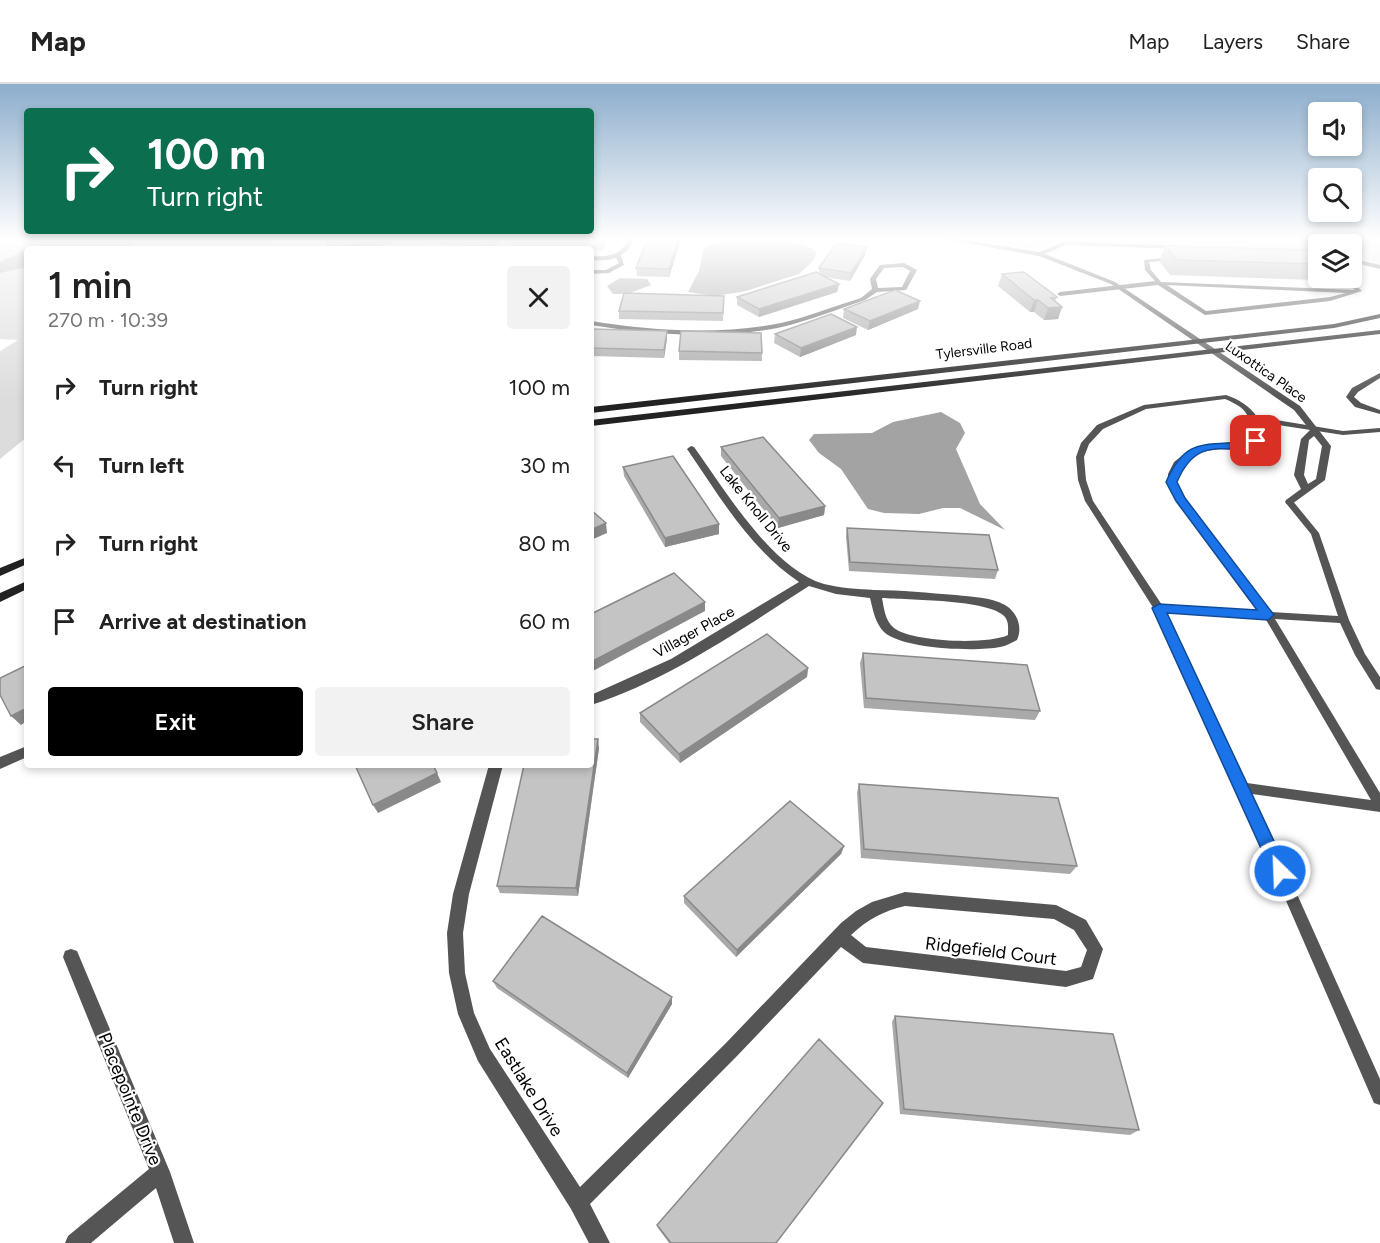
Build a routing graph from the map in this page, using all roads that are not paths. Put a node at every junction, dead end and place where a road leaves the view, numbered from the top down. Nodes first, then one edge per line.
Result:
1 (872, 292) edge
2 (1076, 292) edge
3 (1126, 292) edge
4 (1173, 292) edge
5 (1355, 292) edge
6 (1060, 294) dead end
7 (1380, 316) edge
8 (594, 324) edge
9 (1380, 332) edge
10 (1196, 340) junction
11 (1215, 352) junction
12 (1380, 375) edge
13 (594, 410) edge
14 (1380, 412) edge
15 (1254, 419) junction
16 (594, 423) edge
17 (1316, 430) junction
18 (1380, 430) edge
19 (692, 449) dead end
20 (1305, 488) junction
21 (1289, 502) joint
22 (24, 561) edge
23 (0, 572) edge
24 (807, 582) junction
25 (24, 586) edge
26 (875, 593) junction
27 (0, 598) edge
28 (1159, 608) junction
29 (1268, 615) junction
30 (1344, 620) junction
31 (1380, 686) edge
32 (594, 699) edge
33 (24, 752) edge
34 (0, 763) edge
35 (495, 768) edge
36 (1243, 788) junction
37 (1380, 805) edge
38 (840, 936) junction
39 (71, 957) dead end
40 (1380, 1097) edge
41 (160, 1172) junction
42 (578, 1202) junction
43 (75, 1243) edge
44 (184, 1243) edge
45 (600, 1243) edge

1 - 8 street
2 - 6 lane
3 - 10 street, Luxottica Place
4 - 5 lane
7 - 10 main road, Tylersville Road
9 - 11 main road, Tylersville Road
10 - 11 street, Luxottica Place
10 - 13 main road, Tylersville Road
11 - 16 main road, Tylersville Road
11 - 17 street, Luxottica Place
12 - 14 lane
15 - 17 lane
15 - 28 lane
15 - 29 lane
17 - 18 lane
17 - 20 street
17 - 20 street, Luxottica Place
19 - 24 street, Lake Knoll Drive
20 - 21 street, Luxottica Place
21 - 30 lane
22 - 23 main road
24 - 26 street, Lake Knoll Drive
24 - 32 street, Villager Place
25 - 27 main road
26 - 26 street, Lake Knoll Drive
28 - 29 lane
28 - 36 lane
29 - 30 lane
29 - 37 lane
30 - 31 lane
33 - 34 street
35 - 42 street, Eastlake Drive
36 - 37 lane
36 - 40 lane
38 - 38 street, Ridgefield Court
38 - 42 street, Ridgefield Court
39 - 41 street, Placepointe Drive
41 - 43 street
41 - 44 street, Placepointe Drive
42 - 45 street, Eastlake Drive

